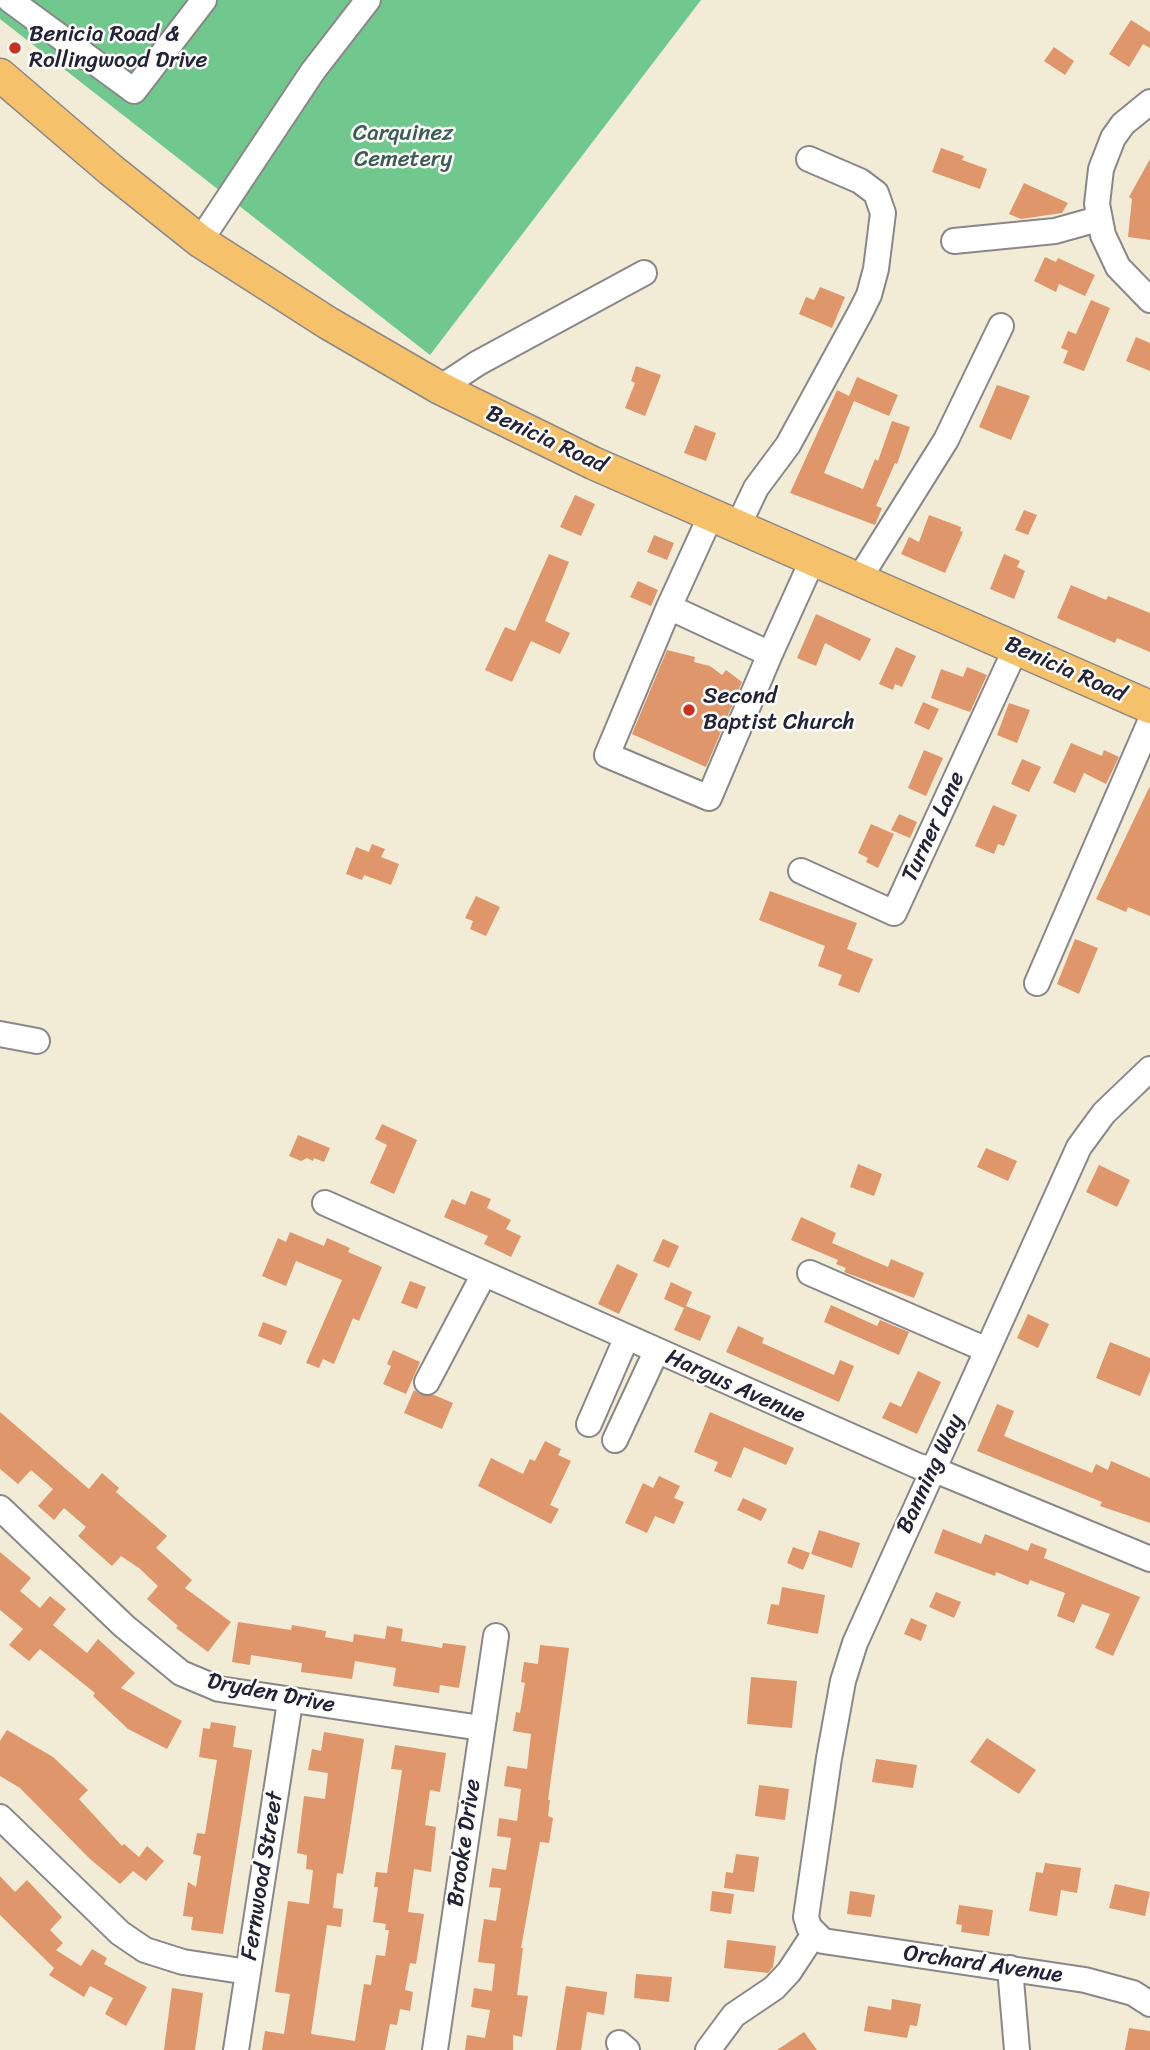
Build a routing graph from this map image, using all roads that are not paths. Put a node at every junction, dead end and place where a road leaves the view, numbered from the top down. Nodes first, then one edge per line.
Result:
1 (10, 0) edge
2 (204, 0) edge
3 (368, 0) edge
4 (0, 75) edge
5 (1150, 102) edge
6 (809, 159) dead end
7 (1098, 219) junction
8 (200, 241) junction
9 (954, 241) dead end
10 (645, 273) dead end
11 (1150, 300) edge
12 (1001, 326) dead end
13 (440, 388) junction
14 (725, 520) junction
15 (813, 559) junction
16 (859, 579) junction
17 (669, 607) junction
18 (1016, 648) junction
19 (770, 654) junction
20 (1149, 707) edge
21 (801, 871) dead end
22 (1037, 983) dead end
23 (0, 1034) edge
24 (37, 1041) dead end
25 (1150, 1069) edge
26 (325, 1203) dead end
27 (810, 1273) dead end
28 (484, 1274) junction
29 (626, 1339) junction
30 (987, 1350) junction
31 (656, 1352) junction
32 (427, 1382) dead end
33 (589, 1424) dead end
34 (615, 1440) dead end
35 (935, 1469) junction
36 (0, 1508) edge
37 (1150, 1559) edge
38 (495, 1636) dead end
39 (290, 1702) junction
40 (481, 1728) junction
41 (0, 1816) edge
42 (810, 1926) junction
43 (1010, 1968) junction
44 (248, 1972) junction
45 (1150, 2004) edge
46 (236, 2050) edge
47 (435, 2050) edge
48 (708, 2050) edge
49 (1017, 2050) edge

1 - 2 street
3 - 8 street
4 - 8 main road, Benicia Road
5 - 7 street
6 - 14 street
7 - 9 street
7 - 11 street
8 - 13 main road, Benicia Road
10 - 13 street
12 - 16 street
13 - 14 main road, Benicia Road
14 - 15 main road, Benicia Road
14 - 17 street
15 - 16 main road, Benicia Road
15 - 19 street
16 - 18 main road, Benicia Road
17 - 19 street
17 - 19 street
18 - 20 main road, Benicia Road
18 - 21 street, Turner Lane
20 - 22 street
23 - 24 street
25 - 30 street, Banning Way
26 - 28 street, Hargus Avenue
27 - 30 street
28 - 29 street, Hargus Avenue
28 - 32 street
29 - 31 street, Hargus Avenue
29 - 33 street
30 - 35 street, Banning Way
31 - 34 street
31 - 35 street, Hargus Avenue
35 - 37 street, Hargus Avenue
35 - 42 street, Banning Way
36 - 39 street, Dryden Drive
38 - 40 street, Brooke Drive
39 - 40 street, Dryden Drive
39 - 44 street, Fernwood Street
40 - 47 street, Brooke Drive
41 - 44 street
42 - 43 street, Orchard Avenue
42 - 48 street
43 - 45 street, Orchard Avenue
43 - 49 street
44 - 46 street, Fernwood Street

